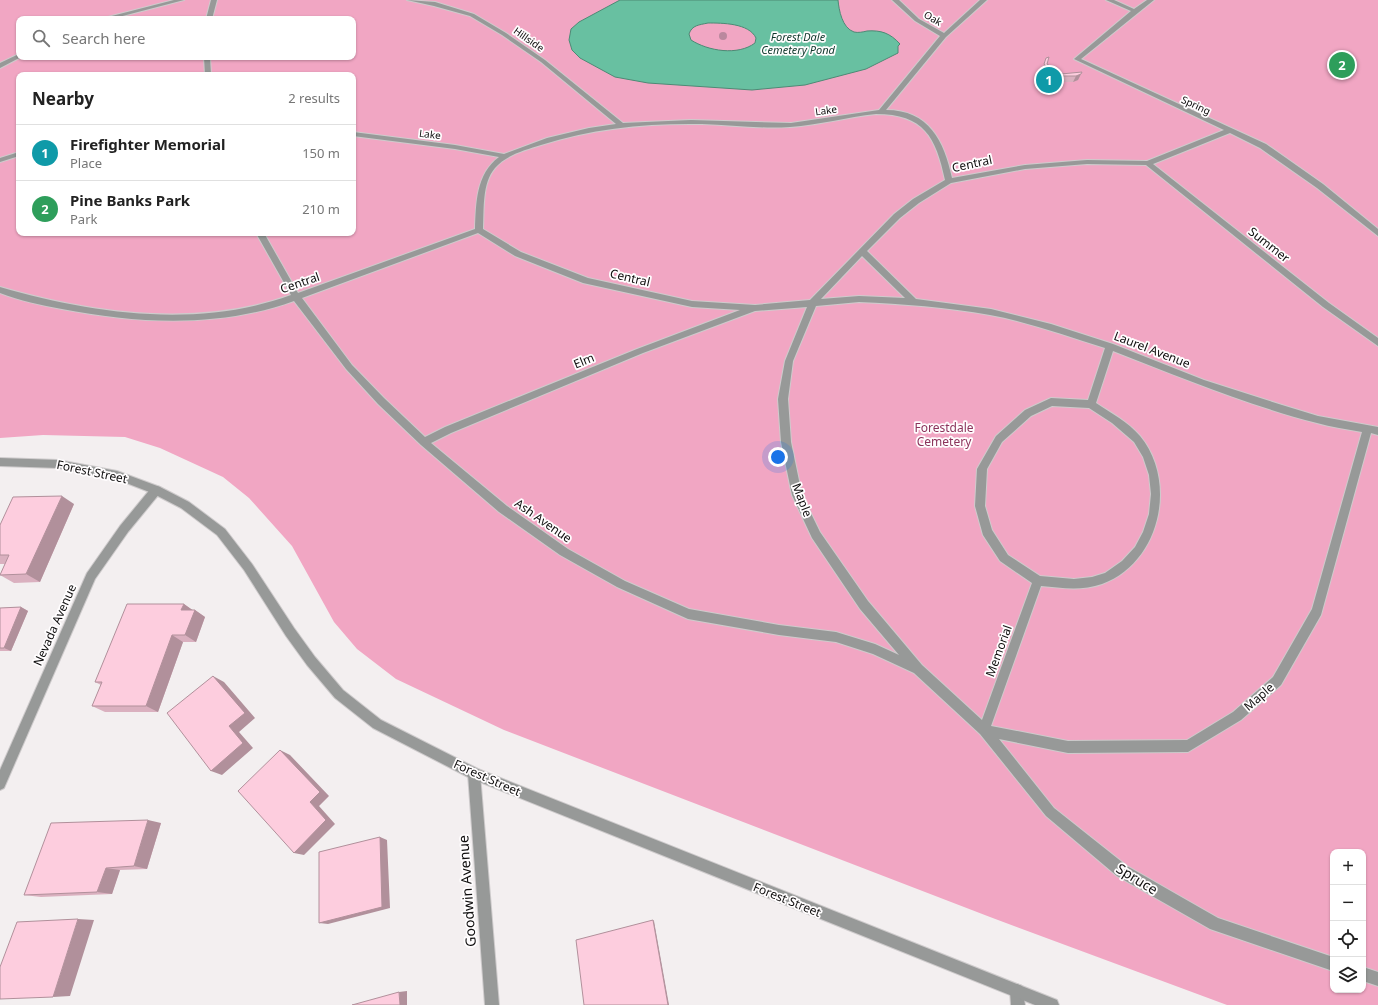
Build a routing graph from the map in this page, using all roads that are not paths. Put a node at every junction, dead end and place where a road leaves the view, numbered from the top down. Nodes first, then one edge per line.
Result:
1 (181, 0) edge
2 (214, 0) edge
3 (410, 0) edge
4 (895, 0) edge
5 (984, 0) edge
6 (1109, 0) edge
7 (1151, 0) edge
8 (1134, 11) junction
9 (115, 16) edge
10 (210, 16) edge
11 (944, 36) junction
12 (16, 58) edge
13 (207, 60) edge
14 (0, 66) edge
15 (208, 72) edge
16 (882, 111) junction
17 (621, 125) junction
18 (1229, 131) junction
19 (356, 134) edge
20 (16, 155) edge
21 (505, 156) junction
22 (0, 160) edge
23 (1148, 163) junction
24 (949, 181) junction
25 (479, 230) junction
26 (1378, 232) edge
27 (262, 236) edge
28 (862, 250) junction
29 (0, 290) edge
30 (297, 298) junction
31 (813, 302) junction
32 (914, 302) junction
33 (755, 308) junction
34 (1378, 343) edge
35 (1110, 346) junction
36 (1091, 404) junction
37 (1373, 431) edge
38 (424, 442) junction
39 (0, 462) edge
40 (156, 490) junction
41 (1038, 581) junction
42 (918, 670) junction
43 (984, 730) junction
44 (474, 774) junction
45 (0, 784) edge
46 (1330, 963) edge
47 (1366, 975) edge
48 (1378, 979) edge
49 (1018, 998) edge
50 (492, 1005) edge
51 (1052, 1005) edge

1 - 9 street
2 - 10 street
3 - 17 street, Hillside
4 - 11 street, Oak
5 - 11 street
6 - 8 street
7 - 8 street, Spring
8 - 18 street, Spring
11 - 16 street
12 - 14 street
13 - 15 street
16 - 17 street, Lake
16 - 24 street, Lake
17 - 21 street, Lake
18 - 23 street, Central
18 - 26 street, Spring
19 - 21 street, Lake
20 - 22 street
21 - 25 street
23 - 24 street, Central
23 - 34 street, Summer
24 - 28 street, Central
25 - 30 street, Central
25 - 33 street, Central
27 - 30 street, Ash Avenue
28 - 31 street, Central
28 - 32 street
29 - 30 street, Central
30 - 38 street, Ash Avenue
31 - 32 street, Laurel Avenue
31 - 33 street, Central
31 - 42 street, Maple
32 - 35 street, Laurel Avenue
33 - 38 street, Elm
35 - 36 street
35 - 37 street, Laurel Avenue
36 - 41 street
36 - 41 street
37 - 43 street, Maple
38 - 42 street, Ash Avenue
39 - 40 street, Forest Street
40 - 44 street, Forest Street
40 - 45 street, Nevada Avenue
41 - 43 street, Memorial
42 - 43 street, Spruce
43 - 46 street, Spruce
44 - 49 street, Forest Street
44 - 50 street, Goodwin Avenue
47 - 48 street
49 - 51 street, Forest Street

